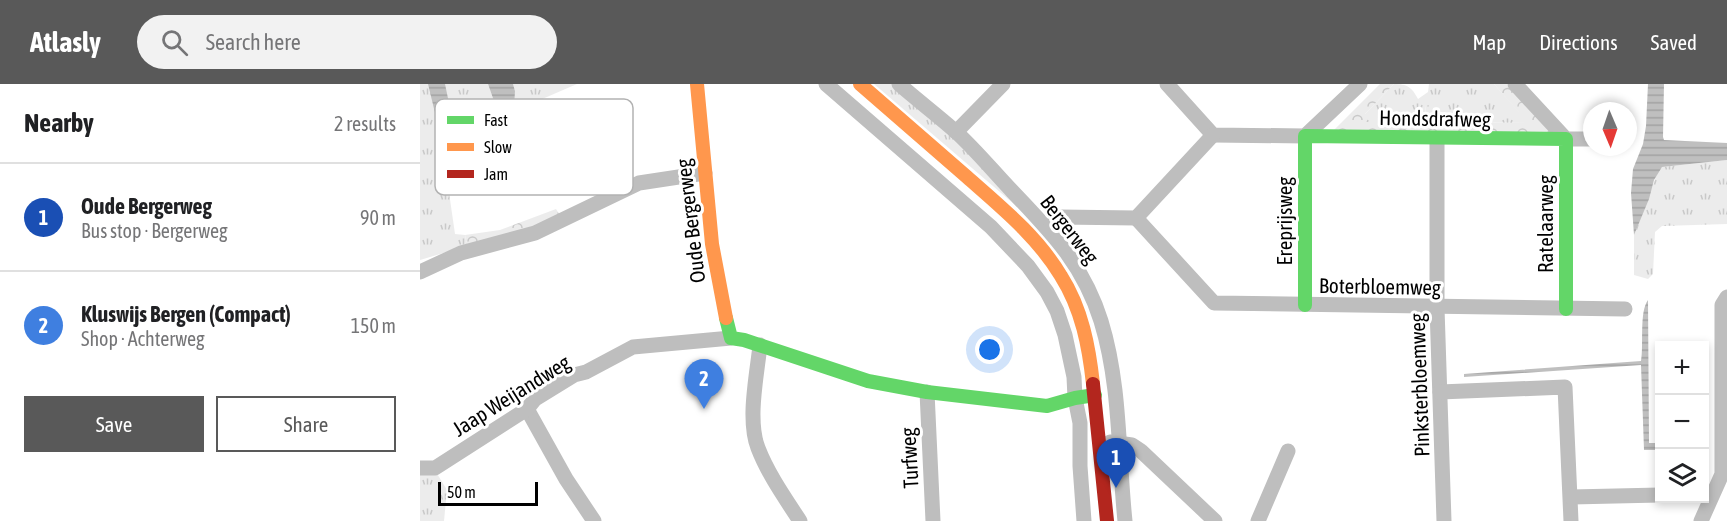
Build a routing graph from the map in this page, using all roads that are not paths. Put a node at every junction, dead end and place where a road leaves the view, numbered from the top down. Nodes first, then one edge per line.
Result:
1 (697, 84) edge
2 (826, 84) edge
3 (860, 84) edge
4 (899, 84) edge
5 (1003, 84) edge
6 (1167, 84) edge
7 (1360, 84) edge
8 (1515, 84) edge
9 (956, 132) junction
10 (1213, 135) junction
11 (1305, 136) junction
12 (1583, 139) edge
13 (1437, 140) junction
14 (1566, 140) junction
15 (705, 173) junction
16 (633, 186) edge
17 (614, 195) edge
18 (1136, 218) junction
19 (1049, 230) junction
20 (420, 272) edge
21 (1727, 297) edge
22 (1305, 305) junction
23 (1437, 308) junction
24 (1566, 309) junction
25 (1625, 309) dead end
26 (731, 338) junction
27 (760, 345) junction
28 (927, 392) junction
29 (1440, 392) junction
30 (1095, 395) junction
31 (1075, 398) junction
32 (527, 409) junction
33 (1100, 441) junction
34 (1120, 443) junction
35 (1288, 451) dead end
36 (1101, 458) junction
37 (420, 468) edge
38 (1081, 481) junction
39 (1709, 493) edge
40 (1655, 495) edge
41 (1570, 497) junction
42 (1706, 503) edge
43 (594, 521) edge
44 (800, 521) edge
45 (933, 521) edge
46 (1084, 521) edge
47 (1107, 521) edge
48 (1125, 521) edge
49 (1215, 521) edge
50 (1258, 521) edge
51 (1444, 521) edge
52 (1571, 521) edge
53 (1701, 521) edge

1 - 15 street, Oude Bergerweg
2 - 31 street
3 - 30 street, Bergerweg
4 - 9 street, Bergerweg
5 - 9 street
6 - 10 street
7 - 11 street
8 - 14 street
9 - 19 street, Bergerweg
10 - 11 street
10 - 18 street
11 - 13 street, Hondsdrafweg
11 - 22 street, Ereprijsweg
12 - 14 street
13 - 14 street, Hondsdrafweg
13 - 23 street, Pinksterbloemweg
14 - 24 street, Ratelaarweg
15 - 16 street
15 - 26 street, Oude Bergerweg
17 - 20 street
18 - 19 street
18 - 22 street, Boterbloemweg
19 - 34 street, Bergerweg
21 - 39 street
22 - 23 street, Boterbloemweg
23 - 24 street, Boterbloemweg
23 - 29 street, Pinksterbloemweg
24 - 25 street, Boterbloemweg
26 - 27 street
26 - 32 street, Jaap Weijandweg
27 - 28 street
27 - 44 street
28 - 31 street
28 - 45 street, Turfweg
29 - 41 street
29 - 51 street, Pinksterbloemweg
30 - 31 street
30 - 33 street, Bergerweg
31 - 38 street
32 - 37 street, Jaap Weijandweg
32 - 43 street
33 - 34 street
33 - 36 street, Bergerweg
34 - 48 street, Bergerweg
34 - 49 street
35 - 50 street
36 - 38 street
36 - 47 street, Bergerweg
38 - 46 street
40 - 41 street
41 - 52 street
42 - 53 street

